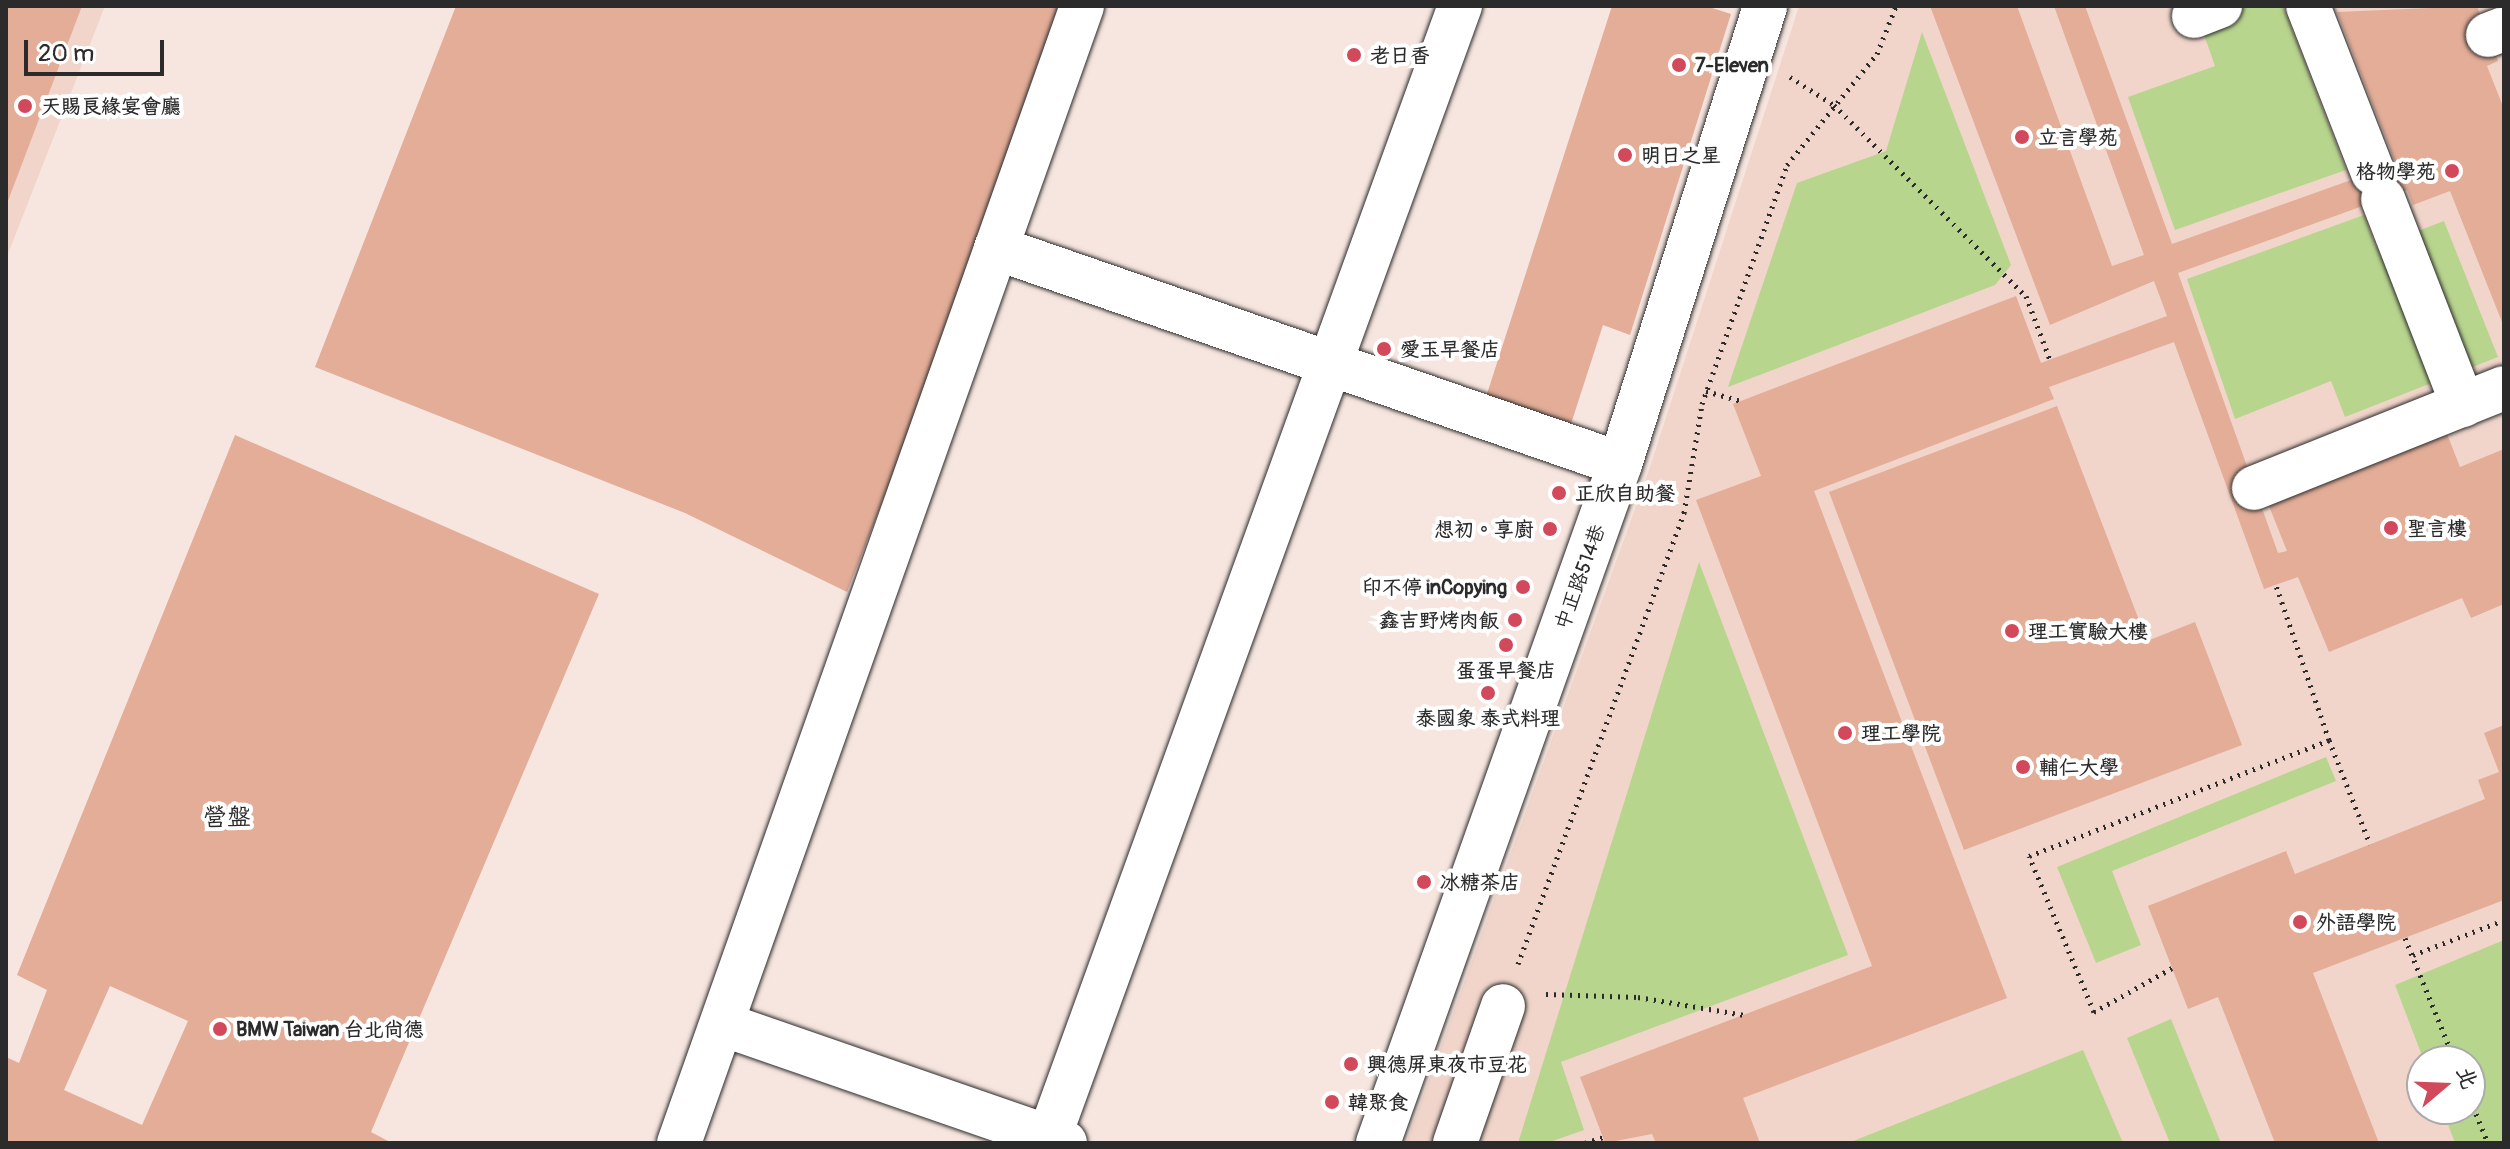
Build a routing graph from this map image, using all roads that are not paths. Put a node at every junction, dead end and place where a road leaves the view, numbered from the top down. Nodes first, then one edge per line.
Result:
1 (1082, 6) edge
2 (1460, 6) edge
3 (1765, 6) edge
4 (2308, 6) edge
5 (996, 248) junction
6 (1329, 363) junction
7 (2504, 388) edge
8 (2463, 405) junction
9 (1620, 464) junction
10 (2236, 495) dead end
11 (1505, 999) road end
12 (722, 1024) junction
13 (1053, 1141) edge
14 (679, 1143) edge
15 (1378, 1143) edge
16 (1455, 1143) edge

1 - 5 street
2 - 6 street
3 - 9 street, 中正路514巷
4 - 8 street
5 - 6 street
5 - 12 street
6 - 9 street
6 - 13 street
7 - 8 street
8 - 10 street
9 - 15 street, 中正路514巷
11 - 16 street
12 - 13 street
12 - 14 street

